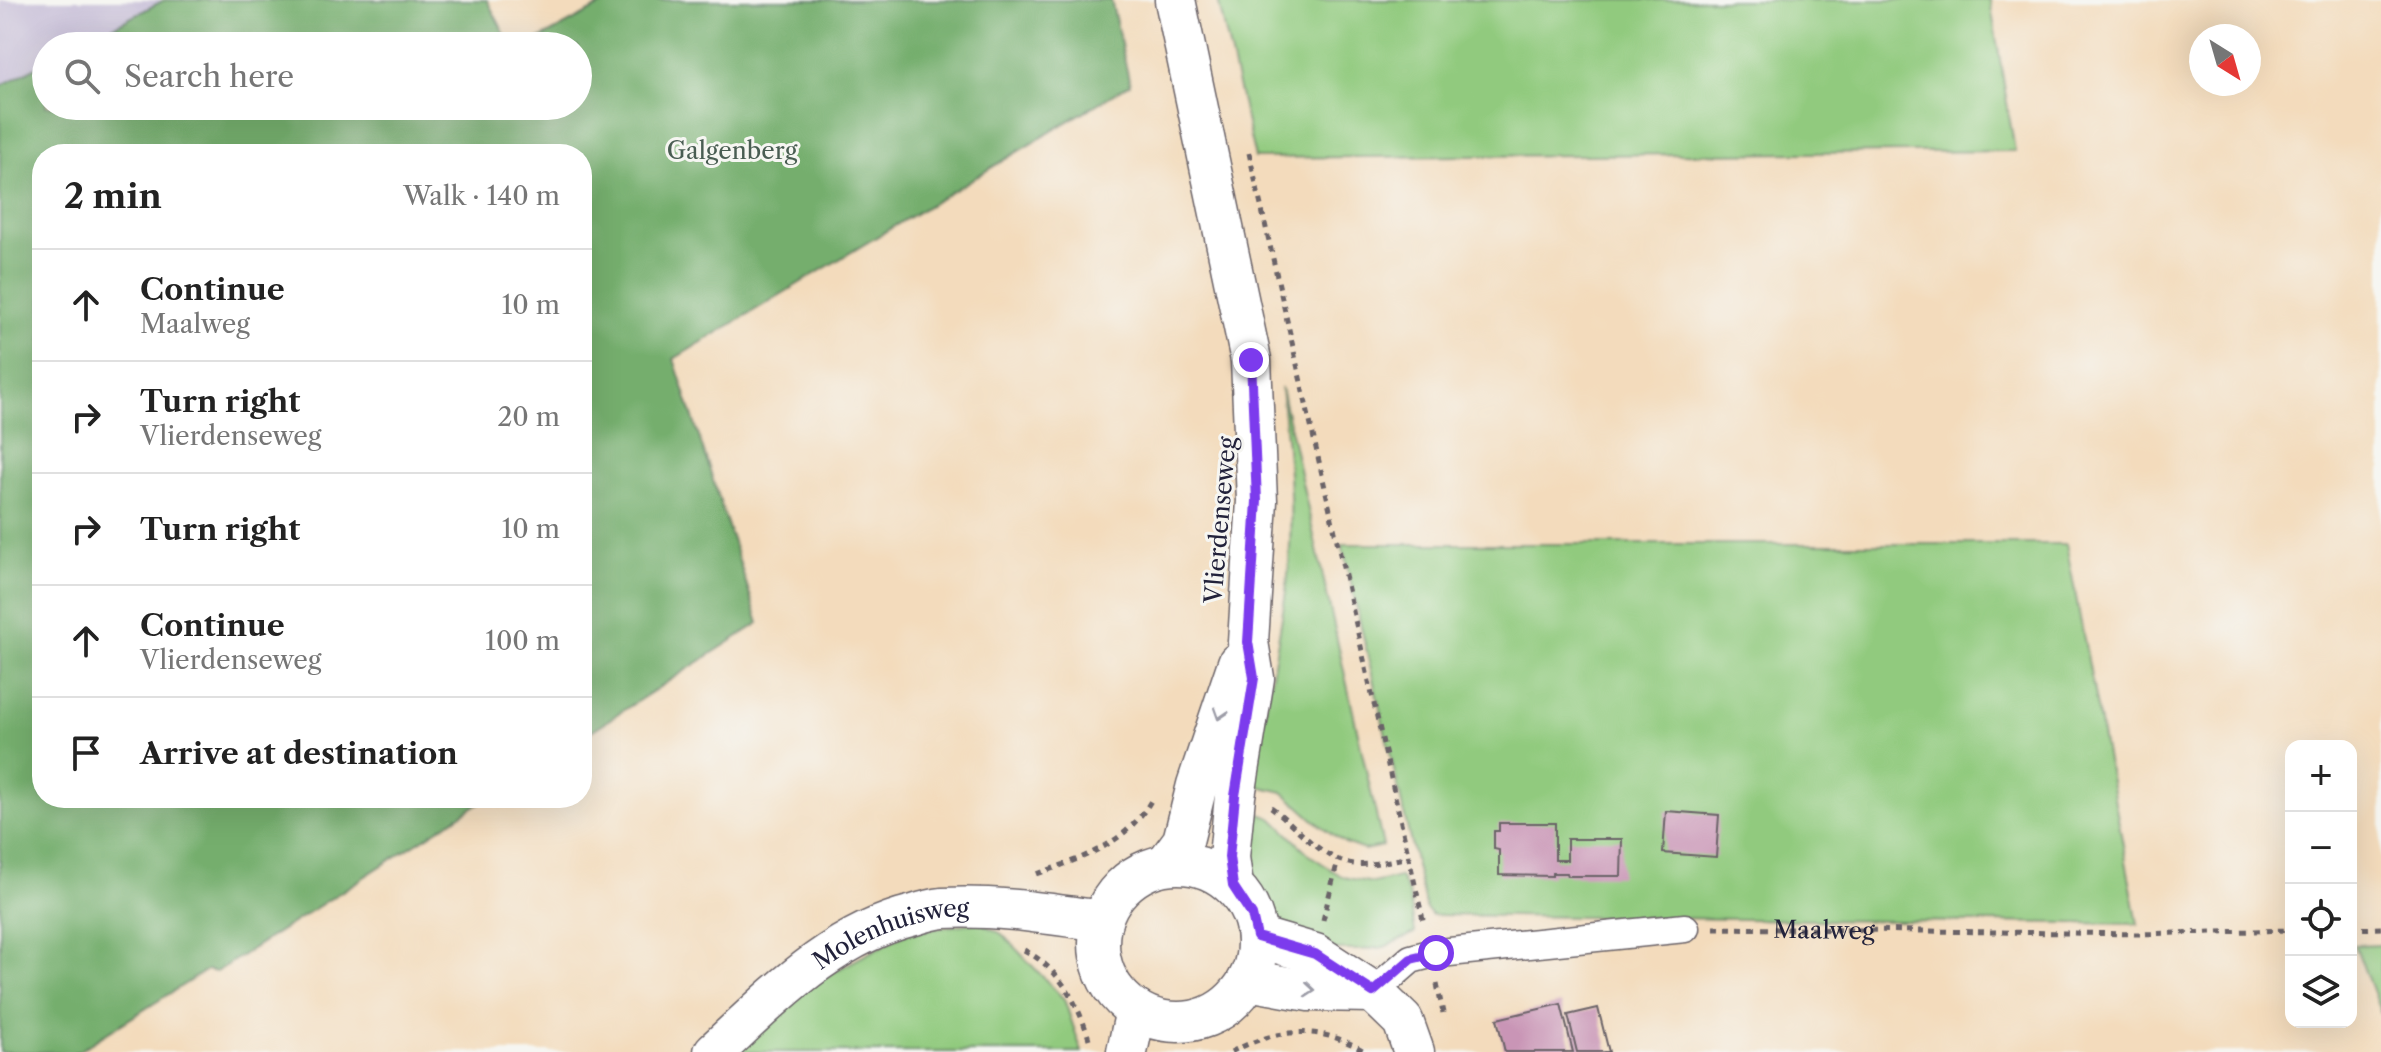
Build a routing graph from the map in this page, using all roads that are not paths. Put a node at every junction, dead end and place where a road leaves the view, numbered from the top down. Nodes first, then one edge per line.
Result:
1 (1175, 0) edge
2 (1248, 642) junction
3 (1166, 864) junction
4 (1233, 886) junction
5 (1102, 921) junction
6 (1685, 928) road end
7 (1257, 937) junction
8 (1248, 980) junction
9 (1373, 992) junction
10 (1136, 1010) junction
11 (1177, 1037) edge
12 (714, 1052) edge
13 (1127, 1052) edge
14 (1414, 1052) edge

1 - 2 main road, Vlierdenseweg
2 -> 3 main road, Vlierdenseweg
2 - 4 main road, Vlierdenseweg
3 - 4 main road
3 - 5 main road
4 - 7 main road
5 - 10 main road
5 - 12 main road, Molenhuisweg
6 - 9 street
7 - 8 main road
7 - 9 main road
8 -> 9 main road
8 - 11 main road
9 - 14 main road
10 - 11 main road
10 - 13 main road

